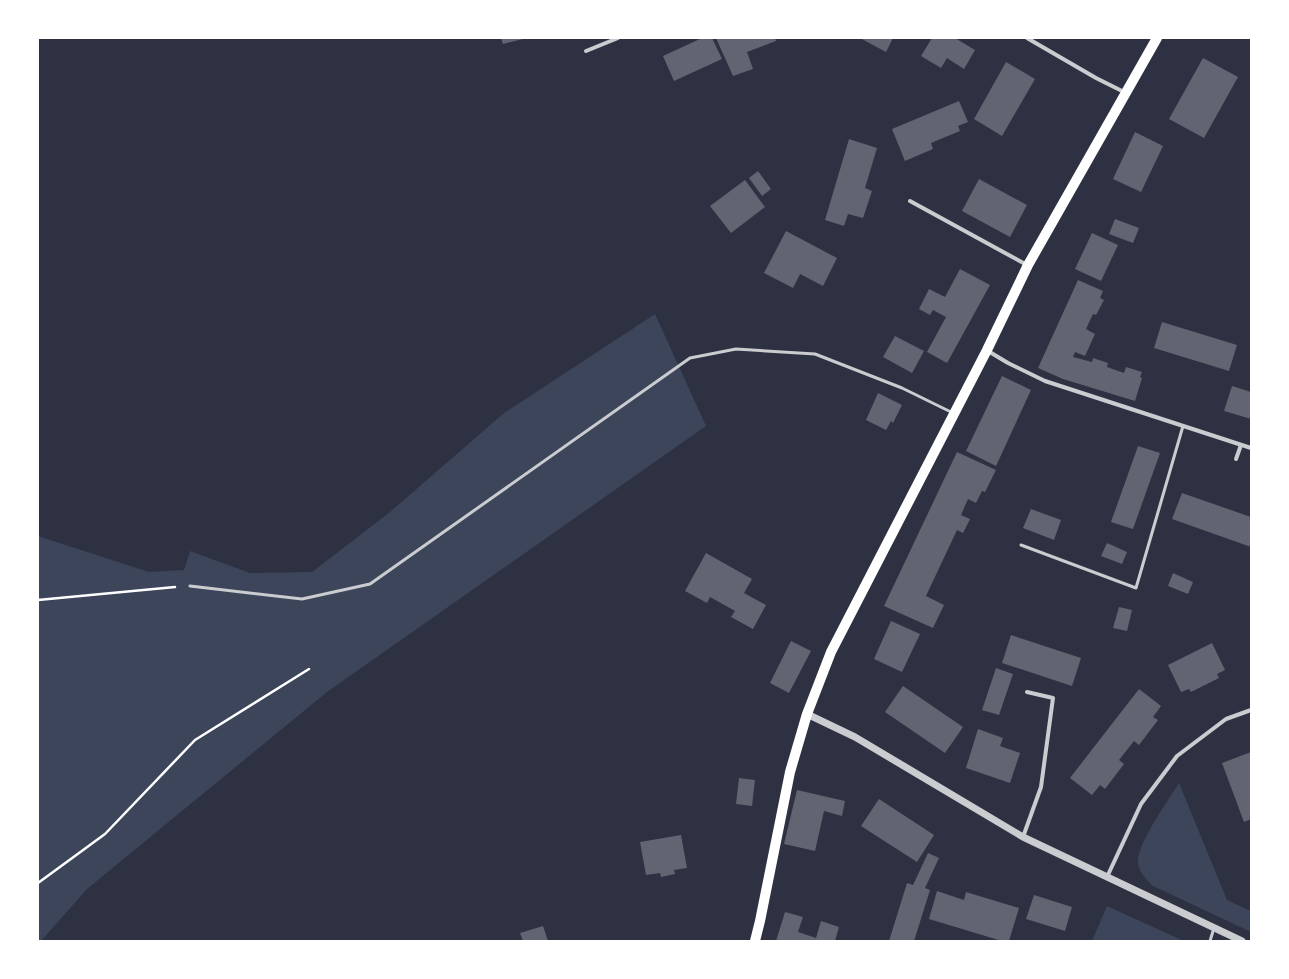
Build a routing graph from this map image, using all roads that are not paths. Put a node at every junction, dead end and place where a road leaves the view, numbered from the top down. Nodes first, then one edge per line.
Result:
1 (618, 38) edge
2 (1027, 38) edge
3 (1157, 38) edge
4 (586, 51) dead end
5 (1126, 93) junction
6 (910, 201) dead end
7 (1028, 265) junction
8 (987, 350) junction
9 (953, 414) junction
10 (1183, 426) junction
11 (1241, 445) junction
12 (1251, 448) edge
13 (1236, 459) dead end
14 (1020, 545) dead end
15 (190, 586) road end
16 (1027, 692) dead end
17 (1251, 710) edge
18 (807, 714) junction
19 (1024, 837) junction
20 (1107, 877) junction
21 (1214, 928) junction
22 (755, 941) edge
23 (1210, 941) edge
24 (1242, 941) edge

1 - 4 street
2 - 5 street
3 - 5 main road
5 - 7 main road
6 - 7 street
7 - 8 main road
8 - 9 main road
8 - 10 street
9 - 15 lane
9 - 18 main road
10 - 11 street
10 - 14 lane
11 - 12 street
11 - 13 street
16 - 19 street
17 - 20 street
18 - 19 street
18 - 22 main road
19 - 20 street
20 - 21 street
21 - 23 lane
21 - 24 street

